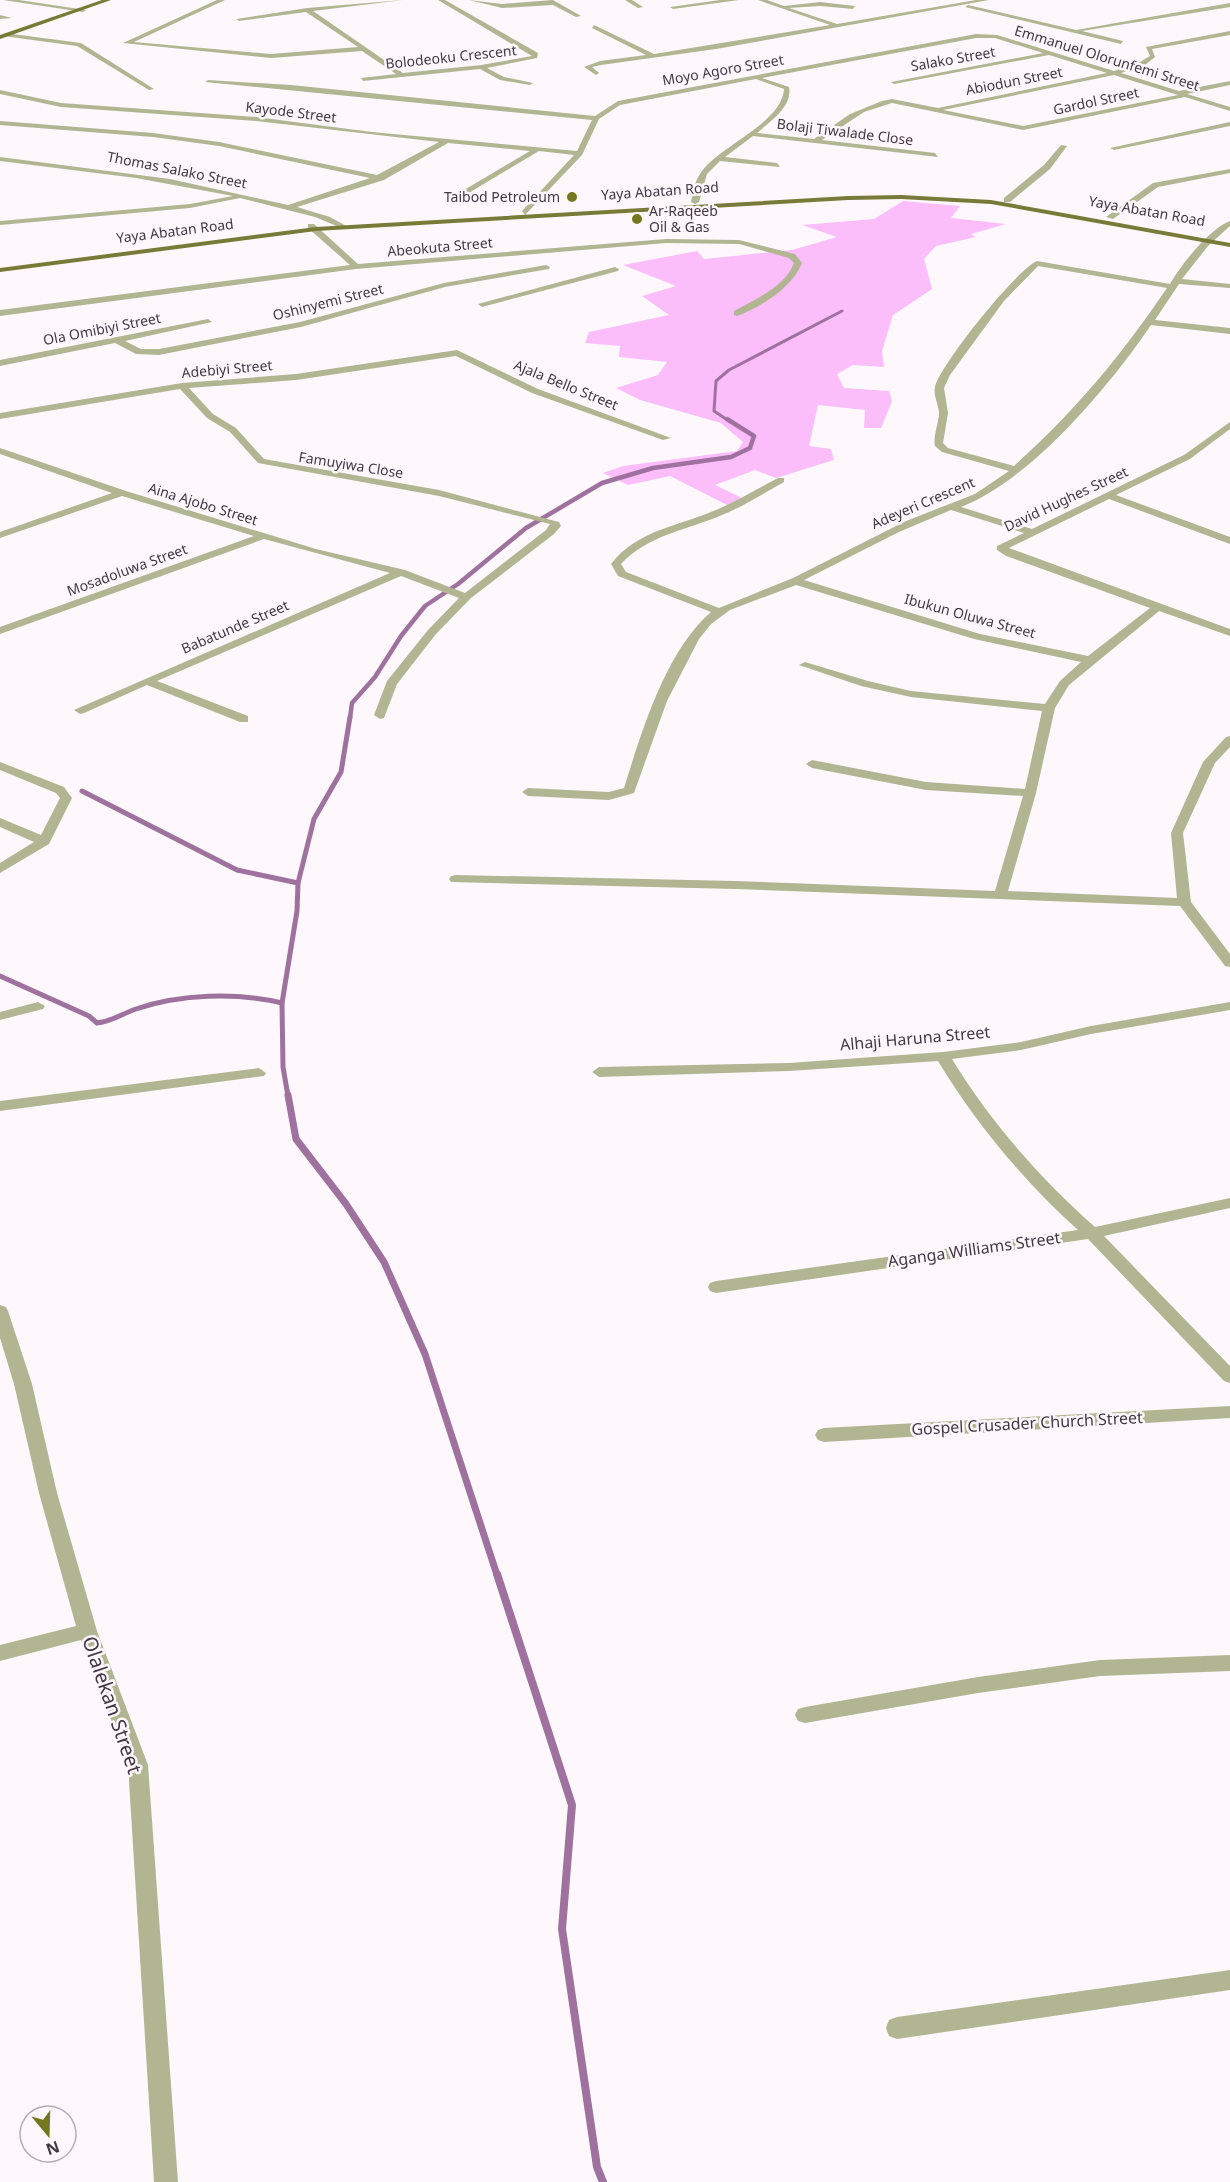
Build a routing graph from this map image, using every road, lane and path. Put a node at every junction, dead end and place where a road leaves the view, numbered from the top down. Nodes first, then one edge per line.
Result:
1 (6, 0) edge
2 (100, 0) edge
3 (108, 0) edge
4 (222, 0) edge
5 (400, 0) edge
6 (441, 0) edge
7 (472, 0) edge
8 (628, 0) edge
9 (736, 0) edge
10 (761, 0) edge
11 (986, 0) edge
12 (552, 2) edge
13 (960, 5) junction
14 (1230, 5) edge
15 (640, 7) dead end
16 (672, 7) dead end
17 (781, 7) junction
18 (853, 7) dead end
19 (79, 10) junction
20 (307, 10) junction
21 (578, 16) dead end
22 (0, 17) edge
23 (9, 18) dead end
24 (239, 19) dead end
25 (837, 26) junction
26 (594, 27) dead end
27 (1071, 31) junction
28 (1230, 33) edge
29 (2, 35) edge
30 (976, 36) joint
31 (1121, 42) dead end
32 (361, 49) junction
33 (1053, 54) junction
34 (654, 56) junction
35 (481, 67) junction
36 (596, 73) dead end
37 (1117, 73) junction
38 (401, 74) junction
39 (753, 77) junction
40 (363, 79) dead end
41 (208, 82) dead end
42 (894, 82) dead end
43 (530, 83) dead end
44 (1230, 83) edge
45 (151, 89) dead end
46 (0, 92) edge
47 (1183, 94) junction
48 (936, 109) junction
49 (1230, 109) edge
50 (596, 118) junction
51 (0, 123) edge
52 (1230, 124) edge
53 (752, 134) junction
54 (817, 140) junction
55 (446, 141) junction
56 (1063, 146) dead end
57 (1114, 148) dead end
58 (538, 149) junction
59 (579, 153) junction
60 (935, 155) dead end
61 (0, 159) edge
62 (721, 159) junction
63 (777, 165) dead end
64 (1230, 171) edge
65 (381, 178) junction
66 (462, 195) dead end
67 (245, 196) junction
68 (1007, 200) junction
69 (695, 202) junction
70 (287, 208) junction
71 (525, 213) junction
72 (1110, 217) junction
73 (0, 223) edge
74 (1230, 223) edge
75 (342, 225) junction
76 (314, 228) junction
77 (1212, 239) junction
78 (1230, 239) edge
79 (1230, 244) edge
80 (526, 252) junction
81 (356, 267) junction
82 (546, 267) junction
83 (0, 268) edge
84 (615, 269) dead end
85 (579, 279) junction
86 (1174, 284) junction
87 (1230, 286) edge
88 (482, 304) dead end
89 (0, 313) edge
90 (737, 313) dead end
91 (208, 322) dead end
92 (1151, 322) junction
93 (1230, 331) edge
94 (118, 341) junction
95 (457, 353) joint
96 (0, 363) edge
97 (182, 386) junction
98 (0, 416) edge
99 (1230, 425) edge
100 (666, 438) dead end
101 (3, 454) edge
102 (1017, 470) junction
103 (781, 480) dead end
104 (122, 494) junction
105 (1109, 496) junction
106 (954, 507) junction
107 (1031, 532) junction
108 (0, 535) edge
109 (264, 536) junction
110 (1230, 541) edge
111 (401, 572) junction
112 (795, 581) junction
113 (462, 595) junction
114 (1159, 606) junction
115 (720, 612) junction
116 (0, 631) edge
117 (1230, 633) edge
118 (1090, 660) junction
119 (805, 665) dead end
120 (147, 681) junction
121 (1049, 708) junction
122 (80, 710) dead end
123 (380, 715) dead end
124 (244, 719) dead end
125 (1230, 740) edge
126 (812, 764) dead end
127 (0, 766) edge
128 (528, 792) dead end
129 (1030, 793) junction
130 (0, 822) edge
131 (44, 841) junction
132 (0, 869) edge
133 (456, 879) dead end
134 (1001, 894) junction
135 (1184, 902) junction
136 (1230, 963) edge
137 (38, 1006) dead end
138 (1230, 1006) edge
139 (0, 1016) edge
140 (943, 1056) junction
141 (599, 1072) dead end
142 (259, 1073) dead end
143 (0, 1106) edge
144 (1230, 1203) edge
145 (1092, 1233) junction
146 (716, 1287) dead end
147 (0, 1311) edge
148 (1230, 1377) edge
149 (1230, 1412) edge
150 (824, 1434) dead end
151 (87, 1631) junction
152 (0, 1653) edge
153 (1230, 1663) edge
154 (805, 1714) dead end
155 (1230, 1980) edge
156 (897, 2028) dead end
157 (166, 2182) edge

1 - 19 street
2 - 19 main road
3 - 19 main road
4 - 32 street
5 - 20 street
6 - 35 street, Bolodeoku Crescent
7 - 12 street
8 - 15 street
9 - 16 street
10 - 17 street
11 - 13 street
12 - 21 street
13 - 25 street
13 - 27 street
14 - 27 street
17 - 18 street
17 - 25 street
19 - 29 main road
20 - 24 street
20 - 32 street
22 - 23 street
25 - 34 street
26 - 34 street
27 - 31 street
28 - 37 street, Abiodun Street
29 - 45 street
30 - 33 street, Emmanuel Olorunfemi Street
30 - 39 street, Moyo Agoro Street
32 - 38 street
33 - 37 street, Emmanuel Olorunfemi Street
33 - 42 street, Salako Street
34 - 36 street
35 - 38 street, Bolodeoku Crescent
35 - 43 street
37 - 47 street, Emmanuel Olorunfemi Street
37 - 48 street, Abiodun Street
38 - 40 street, Bolodeoku Crescent
39 - 50 street, Moyo Agoro Street
39 - 53 street
41 - 50 street
44 - 47 street, Gardol Street
46 - 55 street, Kayode Street
47 - 48 street, Gardol Street
47 - 49 street, Emmanuel Olorunfemi Street
48 - 54 street, Gardol Street
50 - 59 street
51 - 65 street
52 - 57 street
53 - 54 street, Bolaji Tiwalade Close
53 - 62 street
54 - 60 street, Bolaji Tiwalade Close
55 - 58 street, Kayode Street
55 - 65 street
56 - 68 street
58 - 59 street, Kayode Street
58 - 66 street
59 - 71 street
61 - 67 street, Thomas Salako Street
62 - 63 street
62 - 69 street
64 - 72 street
65 - 70 street
67 - 70 street, Thomas Salako Street
67 - 73 street
68 - 69 main road, Yaya Abatan Road
68 - 72 main road, Yaya Abatan Road
69 - 71 main road, Yaya Abatan Road
70 - 75 street, Thomas Salako Street
71 - 75 main road, Yaya Abatan Road
72 - 77 main road, Yaya Abatan Road
74 - 77 street, Adeyeri Crescent
75 - 76 main road, Yaya Abatan Road
75 - 77 main road, Yaya Abatan Road
76 - 81 street
76 - 83 main road, Yaya Abatan Road
77 - 78 main road
77 - 79 main road
77 - 86 street, Adeyeri Crescent
80 - 81 street, Abeokuta Street
80 - 82 street
80 - 90 street, Abeokuta Street
81 - 89 street, Abeokuta Street
82 - 85 street
82 - 94 street, Oshinyemi Street
84 - 85 street
85 - 88 street
86 - 87 street
86 - 92 street, Adeyeri Crescent
86 - 102 street
91 - 94 street, Ola Omibiyi Street
92 - 93 street
92 - 102 street, Adeyeri Crescent
94 - 96 street, Ola Omibiyi Street
95 - 97 street, Adebiyi Street
95 - 100 street, Ajala Bello Street
97 - 98 street, Adebiyi Street
97 - 113 street, Famuyiwa Close
99 - 105 street, David Hughes Street
101 - 104 street, Aina Ajobo Street
102 - 106 street, Adeyeri Crescent
103 - 115 street
104 - 108 street
104 - 109 street, Aina Ajobo Street
105 - 107 street, David Hughes Street
105 - 110 street
106 - 107 street
106 - 112 street, Adeyeri Crescent
107 - 114 street, David Hughes Street
109 - 111 street, Aina Ajobo Street
109 - 116 street, Mosadoluwa Street
111 - 113 street, Aina Ajobo Street
111 - 120 street, Babatunde Street
112 - 115 street, Adeyeri Crescent
112 - 118 street, Ibukun Oluwa Street
113 - 123 street
114 - 117 street, David Hughes Street
114 - 118 street
115 - 128 street, Adeyeri Crescent
118 - 121 street
119 - 121 street
120 - 122 street, Babatunde Street
120 - 124 street
121 - 129 street
125 - 135 street
126 - 129 street
127 - 131 street
129 - 134 street
130 - 131 street
131 - 132 street
133 - 134 street
134 - 135 street
135 - 136 street
137 - 139 street
138 - 140 street, Alhaji Haruna Street
140 - 141 street, Alhaji Haruna Street
140 - 145 street
142 - 143 street
144 - 145 street, Aganga Williams Street
145 - 146 street, Aganga Williams Street
145 - 148 street
147 - 151 street, Olalekan Street
149 - 150 street, Gospel Crusader Church Street
151 - 152 street
151 - 157 street, Olalekan Street
153 - 154 street
155 - 156 street

